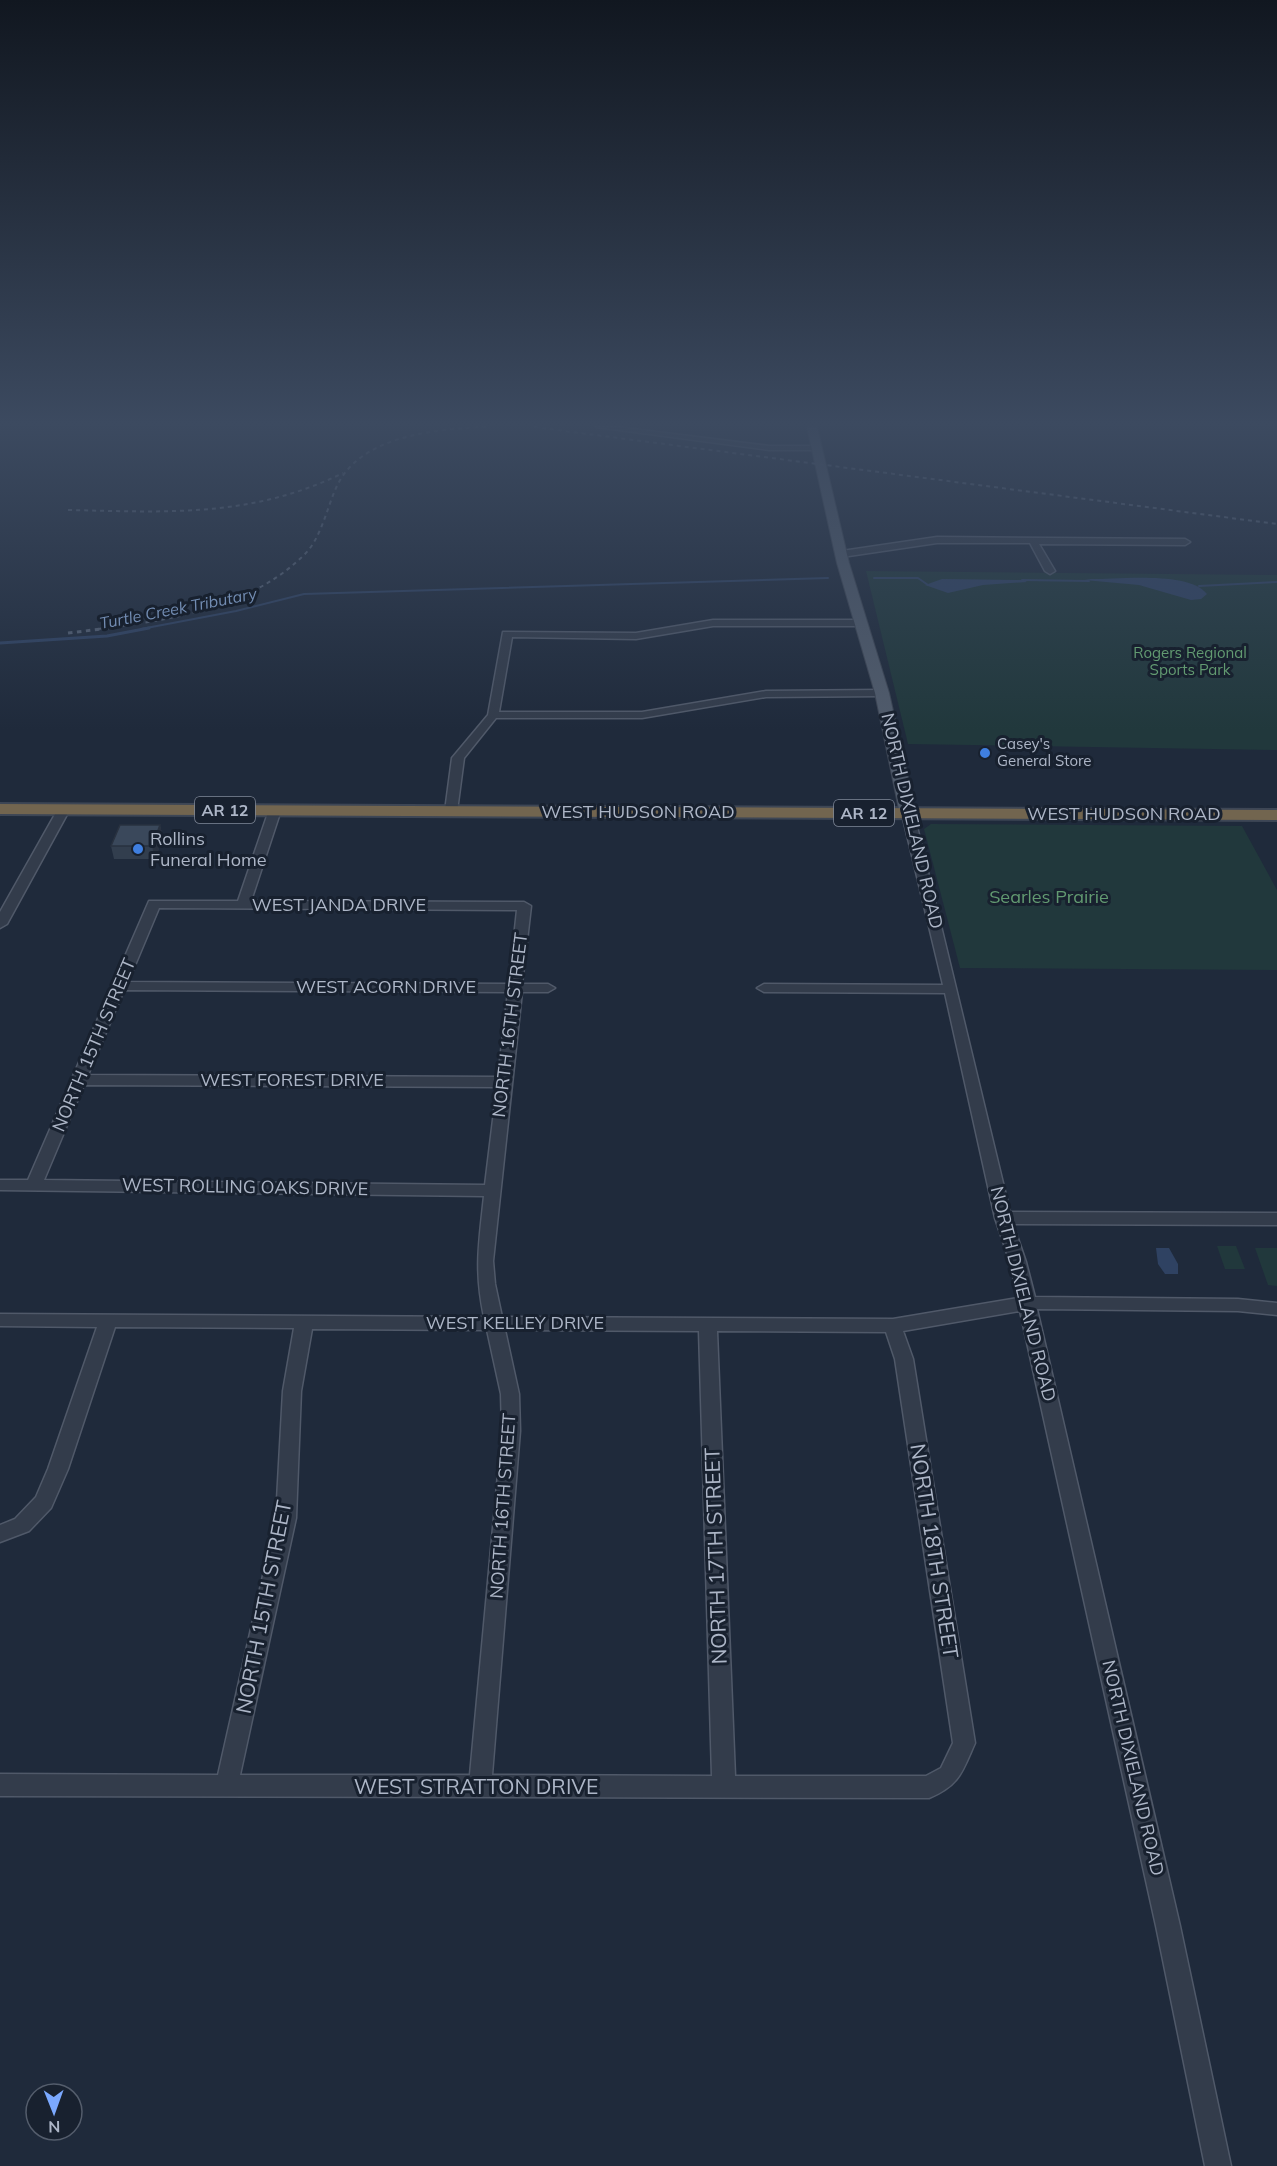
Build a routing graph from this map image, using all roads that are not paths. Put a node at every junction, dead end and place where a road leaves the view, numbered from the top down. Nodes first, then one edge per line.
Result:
1 (836, 528) edge
2 (1033, 541) junction
3 (1185, 542) dead end
4 (842, 555) junction
5 (1050, 571) dead end
6 (860, 623) junction
7 (882, 693) junction
8 (493, 715) junction
9 (0, 809) edge
10 (64, 809) junction
11 (275, 810) junction
12 (451, 811) junction
13 (908, 814) junction
14 (1277, 815) edge
15 (154, 904) joint
16 (243, 905) junction
17 (5, 906) edge
18 (524, 906) joint
19 (0, 924) edge
20 (118, 986) junction
21 (516, 988) junction
22 (548, 988) dead end
23 (764, 988) dead end
24 (951, 989) junction
25 (80, 1080) junction
26 (504, 1082) junction
27 (0, 1185) edge
28 (34, 1185) junction
29 (491, 1191) junction
30 (1003, 1218) junction
31 (1277, 1219) edge
32 (1027, 1303) junction
33 (1277, 1309) edge
34 (0, 1320) edge
35 (108, 1321) junction
36 (304, 1321) junction
37 (495, 1322) junction
38 (708, 1324) junction
39 (893, 1326) junction
40 (3, 1533) edge
41 (950, 1775) joint
42 (0, 1785) edge
43 (227, 1785) junction
44 (480, 1787) junction
45 (723, 1788) junction
46 (1218, 2166) edge

1 - 4 main road, NORTH DIXIELAND ROAD
2 - 3 street
2 - 4 street
2 - 5 street
4 - 6 main road, NORTH DIXIELAND ROAD
6 - 7 main road, NORTH DIXIELAND ROAD
6 - 8 street
7 - 8 street
7 - 13 main road, NORTH DIXIELAND ROAD
8 - 12 street
9 - 10 highway, WEST HUDSON ROAD / AR 12
10 - 11 highway, WEST HUDSON ROAD / AR 12
10 - 17 street
11 - 12 highway, WEST HUDSON ROAD / AR 12
11 - 16 street
12 - 13 highway, WEST HUDSON ROAD / AR 12
13 - 14 highway, WEST HUDSON ROAD / AR 12
13 - 24 street, NORTH DIXIELAND ROAD
15 - 16 street, WEST JANDA DRIVE
15 - 20 street, NORTH 15TH STREET
16 - 18 street, WEST JANDA DRIVE
17 - 19 street
18 - 21 street, NORTH 16TH STREET
20 - 21 street, WEST ACORN DRIVE
20 - 25 street, NORTH 15TH STREET
21 - 22 street, WEST ACORN DRIVE
21 - 26 street, NORTH 16TH STREET
23 - 24 street
24 - 30 street, NORTH DIXIELAND ROAD
25 - 26 street, WEST FOREST DRIVE
25 - 28 street, NORTH 15TH STREET
26 - 29 street, NORTH 16TH STREET
27 - 28 street, WEST ROLLING OAKS DRIVE
28 - 29 street, WEST ROLLING OAKS DRIVE
29 - 37 street, NORTH 16TH STREET
30 - 31 street
30 - 32 street, NORTH DIXIELAND ROAD
32 - 33 street, WEST KELLEY DRIVE
32 - 39 street, WEST KELLEY DRIVE
32 - 46 street, NORTH DIXIELAND ROAD
34 - 35 street, WEST KELLEY DRIVE
35 - 36 street, WEST KELLEY DRIVE
35 - 40 street
36 - 37 street, WEST KELLEY DRIVE
36 - 43 street, NORTH 15TH STREET
37 - 38 street, WEST KELLEY DRIVE
37 - 44 street, NORTH 16TH STREET
38 - 39 street, WEST KELLEY DRIVE
38 - 45 street, NORTH 17TH STREET
39 - 41 street, NORTH 18TH STREET
41 - 45 street, WEST STRATTON DRIVE
42 - 43 street, WEST STRATTON DRIVE
43 - 44 street, WEST STRATTON DRIVE
44 - 45 street, WEST STRATTON DRIVE

